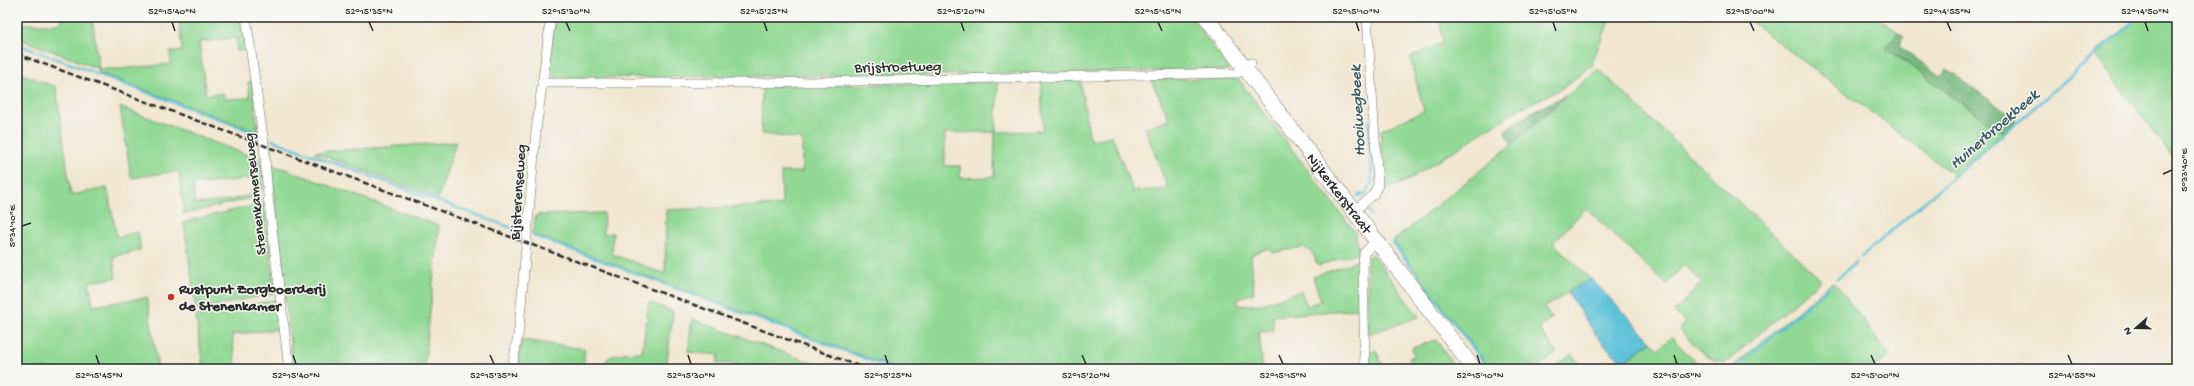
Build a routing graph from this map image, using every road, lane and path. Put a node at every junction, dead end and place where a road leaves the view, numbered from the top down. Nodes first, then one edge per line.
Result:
1 (246, 17) edge
2 (551, 17) edge
3 (1206, 17) edge
4 (1367, 17) edge
5 (1248, 66) junction
6 (542, 83) junction
7 (1353, 212) junction
8 (1376, 241) junction
9 (289, 369) edge
10 (512, 369) edge
11 (1365, 369) edge
12 (1474, 369) edge

1 - 9 street, Stenenkamerseweg
2 - 6 street, Bijsterenseweg
3 - 5 main road, Nijkerkerstraat
4 - 7 street
5 - 6 street, Brijstroetweg
5 - 7 main road, Nijkerkerstraat
6 - 10 street, Bijsterenseweg
7 - 8 main road, Nijkerkerstraat
8 - 11 street
8 - 12 main road, Nijkerkerstraat

